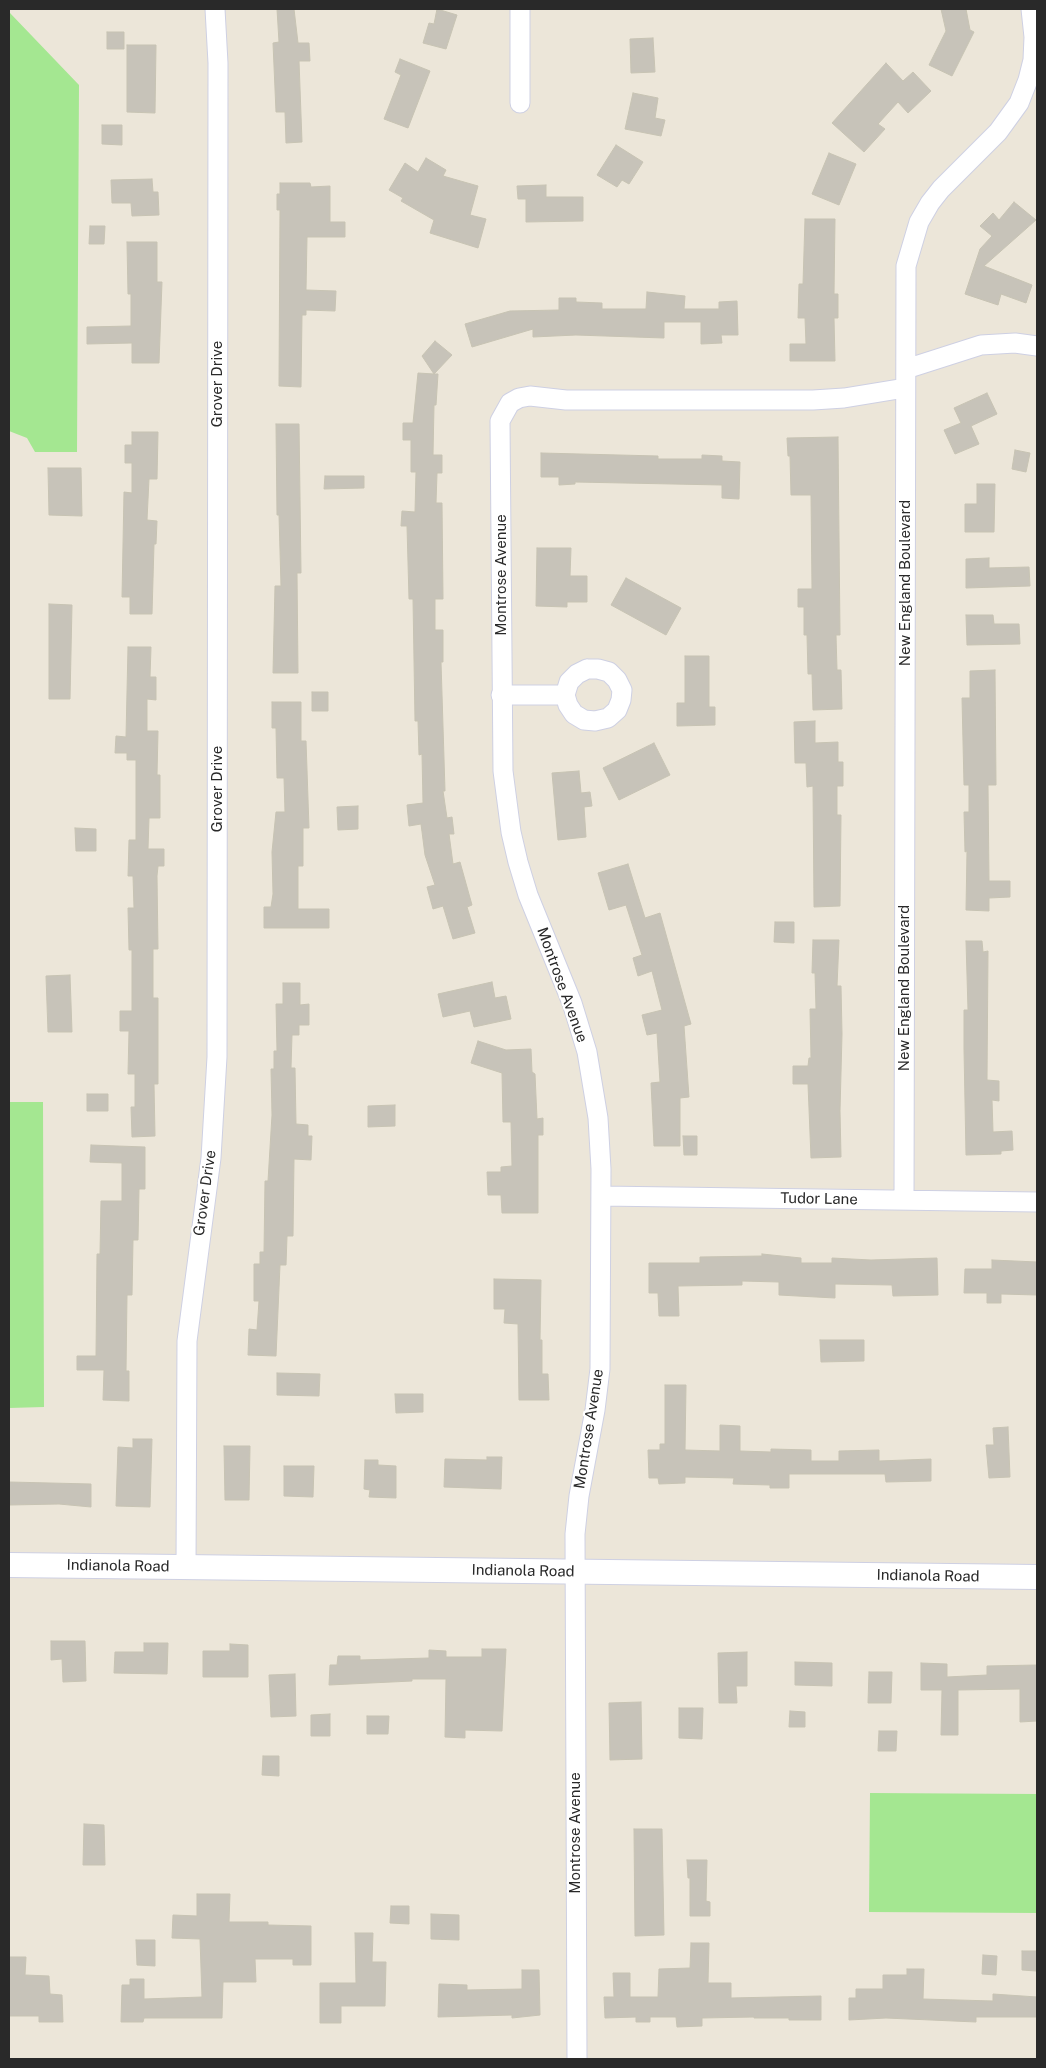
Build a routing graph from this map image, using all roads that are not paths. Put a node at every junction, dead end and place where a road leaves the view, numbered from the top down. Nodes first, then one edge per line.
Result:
1 (215, 9) edge
2 (520, 9) edge
3 (1031, 9) edge
4 (520, 102) dead end
5 (1037, 346) edge
6 (906, 369) junction
7 (905, 388) junction
8 (501, 695) junction
9 (565, 695) dead end
10 (601, 1196) junction
11 (904, 1200) junction
12 (1037, 1202) edge
13 (9, 1565) edge
14 (186, 1567) junction
15 (575, 1571) junction
16 (1037, 1577) edge
17 (577, 2059) edge

1 - 14 street, Grover Drive
2 - 4 street
3 - 6 street, New England Boulevard
5 - 6 street
6 - 7 street, New England Boulevard
7 - 8 street, Montrose Avenue
7 - 11 street, New England Boulevard
8 - 9 street
8 - 10 street, Montrose Avenue
10 - 11 street, Tudor Lane
10 - 15 street, Montrose Avenue
11 - 12 street, Tudor Lane
13 - 14 street, Indianola Road
14 - 15 street, Indianola Road
15 - 16 street, Indianola Road
15 - 17 street, Montrose Avenue

